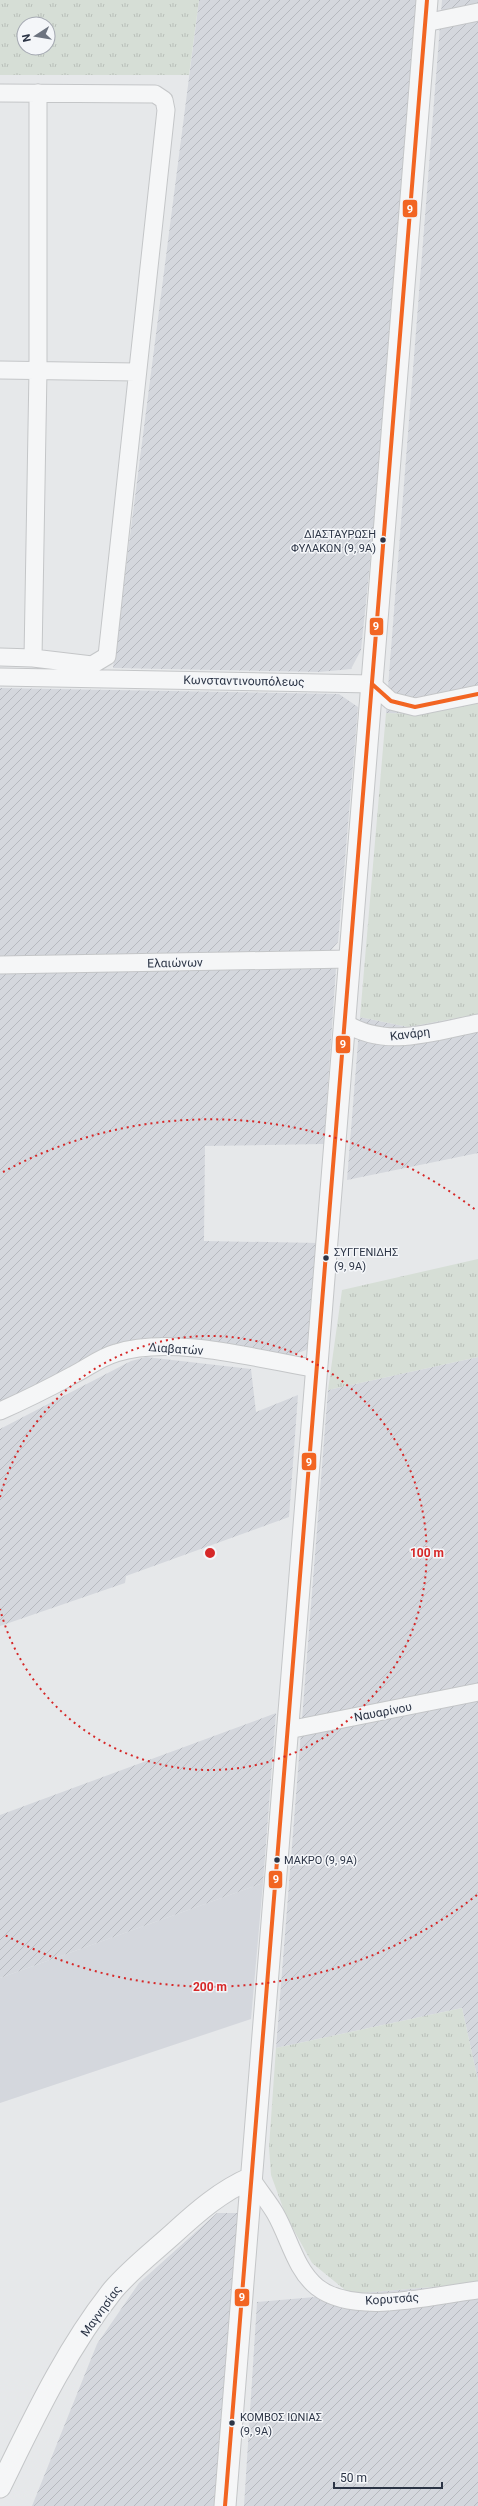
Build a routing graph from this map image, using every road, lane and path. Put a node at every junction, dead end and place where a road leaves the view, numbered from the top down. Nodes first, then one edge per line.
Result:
1 (427, 0) edge
2 (478, 12) edge
3 (425, 23) junction
4 (0, 93) edge
5 (38, 93) junction
6 (0, 370) edge
7 (38, 370) junction
8 (136, 372) junction
9 (0, 657) edge
10 (33, 658) junction
11 (0, 677) edge
12 (372, 684) junction
13 (478, 694) edge
14 (350, 959) junction
15 (0, 965) edge
16 (345, 1023) junction
17 (478, 1023) edge
18 (317, 1369) junction
19 (0, 1412) edge
20 (478, 1692) edge
21 (288, 1730) junction
22 (251, 2178) junction
23 (478, 2290) edge
24 (0, 2487) edge
25 (225, 2506) edge

1 - 3 street
2 - 3 street
3 - 12 street
4 - 5 street
5 - 7 street
5 - 8 street
6 - 7 street
7 - 8 street
7 - 10 street
8 - 10 street
9 - 10 street
11 - 12 street, Κωνσταντινουπόλεως
12 - 13 street
12 - 14 street
14 - 15 street, Ελαιώνων
14 - 16 street
16 - 17 street, Κανάρη
16 - 18 street
18 - 19 street, Διαβατών
18 - 21 street
20 - 21 street, Ναυαρίνου
21 - 22 street
22 - 23 street, Κορυτσάς
22 - 24 street, Μαγνησίας
22 - 25 street

